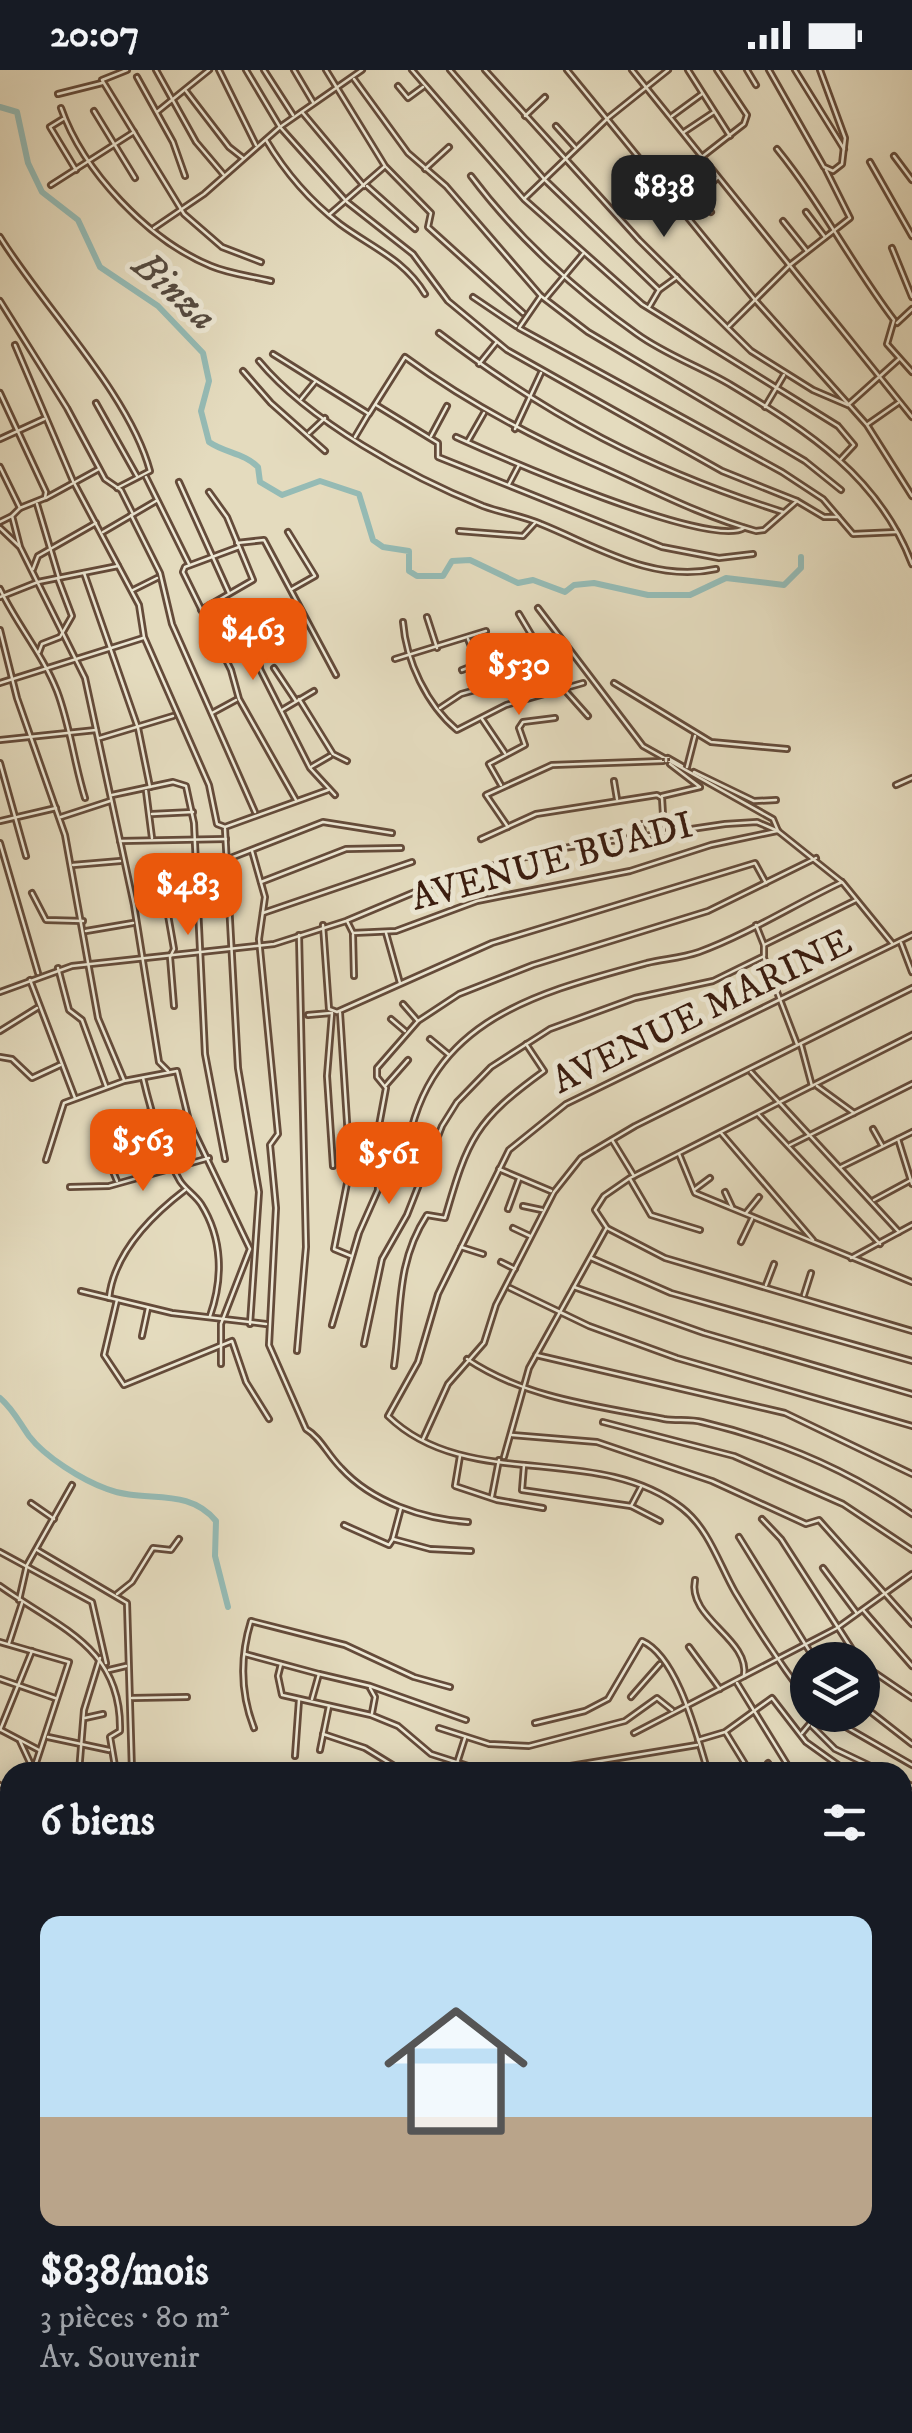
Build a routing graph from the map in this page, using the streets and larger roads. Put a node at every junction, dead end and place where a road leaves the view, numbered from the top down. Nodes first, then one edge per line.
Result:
1 (127, 70) edge
2 (156, 70) edge
3 (209, 70) edge
4 (220, 70) edge
5 (246, 70) edge
6 (264, 70) edge
7 (294, 70) edge
8 (326, 70) edge
9 (412, 70) edge
10 (450, 70) edge
11 (485, 70) edge
12 (567, 70) edge
13 (632, 70) edge
14 (668, 70) edge
15 (688, 70) edge
16 (717, 70) edge
17 (747, 70) edge
18 (769, 70) edge
19 (796, 70) edge
20 (820, 70) edge
21 (359, 71) edge
22 (136, 78) dead end
23 (354, 79) junction
24 (103, 84) junction
25 (756, 85) dead end
26 (398, 86) dead end
27 (424, 86) junction
28 (645, 87) junction
29 (337, 89) junction
30 (186, 91) junction
31 (58, 94) dead end
32 (702, 94) junction
33 (545, 97) dead end
34 (173, 100) junction
35 (313, 102) junction
36 (61, 108) dead end
37 (94, 111) dead end
38 (156, 112) junction
39 (302, 112) junction
40 (714, 112) junction
41 (524, 116) junction
42 (294, 117) junction
43 (671, 117) junction
44 (64, 118) junction
45 (608, 118) junction
46 (556, 126) dead end
47 (280, 127) junction
48 (135, 132) junction
49 (683, 132) junction
50 (730, 136) junction
51 (265, 139) junction
52 (113, 145) junction
53 (257, 147) junction
54 (449, 147) dead end
55 (576, 148) junction
56 (777, 149) dead end
57 (845, 150) junction
58 (894, 156) dead end
59 (702, 157) junction
60 (564, 158) junction
61 (244, 159) junction
62 (870, 162) dead end
63 (87, 164) junction
64 (385, 166) junction
65 (424, 170) junction
66 (826, 170) junction
67 (77, 171) junction
68 (185, 176) dead end
69 (225, 176) junction
70 (471, 176) dead end
71 (718, 177) junction
72 (135, 178) dead end
73 (545, 180) junction
74 (912, 180) edge
75 (51, 185) dead end
76 (365, 185) junction
77 (524, 198) junction
78 (347, 202) junction
79 (180, 209) junction
80 (684, 209) junction
81 (711, 212) dead end
82 (806, 212) dead end
83 (328, 214) junction
84 (669, 221) dead end
85 (783, 222) dead end
86 (154, 229) junction
87 (415, 229) dead end
88 (836, 230) junction
89 (0, 236) edge
90 (912, 236) edge
91 (826, 238) junction
92 (892, 248) dead end
93 (808, 252) junction
94 (583, 254) junction
95 (261, 262) dead end
96 (790, 265) junction
97 (912, 274) edge
98 (566, 276) junction
99 (678, 276) junction
100 (904, 280) junction
101 (271, 281) dead end
102 (660, 290) junction
103 (426, 294) dead end
104 (472, 297) dead end
105 (543, 297) junction
106 (912, 298) edge
107 (0, 301) edge
108 (756, 301) junction
109 (648, 308) junction
110 (912, 308) edge
111 (525, 315) junction
112 (896, 324) junction
113 (517, 326) junction
114 (728, 327) junction
115 (438, 333) dead end
116 (497, 342) junction
117 (15, 344) dead end
118 (273, 354) dead end
119 (899, 360) junction
120 (259, 361) dead end
121 (478, 364) junction
122 (243, 371) dead end
123 (542, 372) junction
124 (912, 372) edge
125 (786, 373) junction
126 (880, 378) junction
127 (316, 381) junction
128 (776, 389) junction
129 (0, 393) edge
130 (301, 400) junction
131 (532, 400) junction
132 (899, 402) junction
133 (96, 403) dead end
134 (374, 404) junction
135 (848, 405) junction
136 (447, 406) dead end
137 (764, 408) junction
138 (485, 412) junction
139 (369, 414) junction
140 (912, 417) edge
141 (47, 418) junction
142 (325, 418) junction
143 (867, 425) junction
144 (18, 430) junction
145 (434, 430) junction
146 (515, 430) junction
147 (308, 434) junction
148 (425, 435) junction
149 (456, 437) dead end
150 (354, 438) junction
151 (430, 438) junction
152 (0, 439) edge
153 (468, 442) junction
154 (326, 451) dead end
155 (840, 460) junction
156 (521, 462) junction
157 (0, 467) edge
158 (99, 469) junction
159 (145, 475) junction
160 (138, 478) junction
161 (179, 482) dead end
162 (74, 483) junction
163 (508, 485) junction
164 (117, 488) junction
165 (842, 490) dead end
166 (209, 492) dead end
167 (912, 496) edge
168 (45, 498) junction
169 (157, 500) junction
170 (37, 501) junction
171 (797, 501) junction
172 (20, 508) junction
173 (784, 512) junction
174 (132, 515) junction
175 (12, 516) junction
176 (838, 517) junction
177 (97, 522) junction
178 (536, 522) junction
179 (0, 525) edge
180 (744, 528) junction
181 (459, 531) dead end
182 (103, 532) junction
183 (288, 532) dead end
184 (899, 532) junction
185 (238, 545) junction
186 (20, 547) junction
187 (49, 549) junction
188 (753, 554) dead end
189 (211, 558) junction
190 (912, 564) edge
191 (190, 565) junction
192 (119, 566) junction
193 (716, 569) dead end
194 (32, 570) junction
195 (84, 574) junction
196 (157, 578) junction
197 (59, 579) junction
198 (38, 582) junction
199 (0, 589) edge
200 (131, 590) junction
201 (291, 590) junction
202 (229, 595) junction
203 (1, 596) edge
204 (222, 600) junction
205 (538, 608) dead end
206 (200, 611) junction
207 (519, 614) dead end
208 (427, 617) dead end
209 (403, 622) dead end
210 (0, 630) edge
211 (486, 632) dead end
212 (63, 634) junction
213 (144, 638) junction
214 (468, 638) junction
215 (114, 648) junction
216 (437, 648) junction
217 (38, 654) junction
218 (407, 655) junction
219 (562, 656) dead end
220 (79, 658) junction
221 (395, 659) dead end
222 (549, 662) junction
223 (274, 668) dead end
224 (46, 670) junction
225 (462, 670) dead end
226 (336, 676) dead end
227 (13, 680) junction
228 (614, 682) dead end
229 (0, 683) edge
230 (583, 683) dead end
231 (563, 688) junction
232 (314, 691) dead end
233 (238, 699) junction
234 (298, 700) junction
235 (439, 708) junction
236 (281, 710) junction
237 (211, 714) junction
238 (176, 716) junction
239 (588, 716) dead end
240 (481, 718) junction
241 (555, 718) dead end
242 (138, 728) junction
243 (96, 730) junction
244 (67, 731) junction
245 (32, 734) junction
246 (695, 736) junction
247 (98, 738) junction
248 (0, 740) edge
249 (787, 749) dead end
250 (505, 753) junction
251 (332, 754) junction
252 (666, 760) junction
253 (347, 761) dead end
254 (0, 762) edge
255 (310, 768) junction
256 (686, 769) junction
257 (912, 778) edge
258 (614, 780) dead end
259 (896, 785) dead end
260 (502, 786) junction
261 (148, 789) junction
262 (328, 790) junction
263 (334, 795) dead end
264 (662, 796) junction
265 (111, 797) junction
266 (85, 798) dead end
267 (617, 800) junction
268 (776, 800) dead end
269 (297, 801) junction
270 (56, 808) junction
271 (193, 812) junction
272 (151, 814) junction
273 (256, 814) junction
274 (17, 817) junction
275 (60, 818) junction
276 (0, 822) edge
277 (642, 824) dead end
278 (225, 827) junction
279 (508, 827) junction
280 (778, 830) junction
281 (392, 832) dead end
282 (664, 833) junction
283 (643, 836) junction
284 (152, 838) junction
285 (194, 838) junction
286 (226, 839) junction
287 (481, 839) dead end
288 (118, 841) junction
289 (0, 843) edge
290 (401, 848) dead end
291 (252, 850) junction
292 (26, 856) dead end
293 (816, 858) junction
294 (227, 860) junction
295 (122, 861) junction
296 (412, 862) dead end
297 (72, 865) junction
298 (196, 872) junction
299 (842, 882) junction
300 (260, 883) junction
301 (767, 884) junction
302 (32, 893) dead end
303 (856, 900) junction
304 (262, 914) junction
305 (346, 920) junction
306 (83, 921) junction
307 (135, 922) junction
308 (755, 924) junction
309 (323, 926) junction
310 (85, 931) junction
311 (354, 934) junction
312 (386, 934) junction
313 (300, 935) junction
314 (912, 936) edge
315 (900, 942) junction
316 (263, 945) junction
317 (764, 945) junction
318 (893, 945) junction
319 (232, 950) junction
320 (198, 952) junction
321 (172, 954) junction
322 (764, 956) junction
323 (142, 960) junction
324 (91, 965) junction
325 (58, 968) junction
326 (912, 972) edge
327 (39, 974) junction
328 (354, 976) dead end
329 (29, 979) junction
330 (401, 984) junction
331 (912, 988) edge
332 (0, 992) edge
333 (778, 1002) junction
334 (402, 1004) dead end
335 (174, 1006) dead end
336 (39, 1007) junction
337 (335, 1012) junction
338 (308, 1015) dead end
339 (391, 1019) dead end
340 (418, 1021) junction
341 (0, 1032) edge
342 (406, 1033) junction
343 (912, 1035) edge
344 (430, 1039) dead end
345 (525, 1043) junction
346 (799, 1044) junction
347 (449, 1056) junction
348 (0, 1057) edge
349 (408, 1060) dead end
350 (61, 1064) junction
351 (160, 1064) junction
352 (749, 1070) junction
353 (158, 1072) junction
354 (168, 1072) junction
355 (143, 1077) junction
356 (124, 1081) junction
357 (912, 1084) edge
358 (385, 1086) junction
359 (814, 1086) junction
360 (107, 1088) junction
361 (74, 1098) junction
362 (780, 1102) junction
363 (150, 1110) junction
364 (758, 1113) junction
365 (854, 1113) junction
366 (873, 1128) dead end
367 (720, 1132) junction
368 (912, 1132) edge
369 (810, 1134) junction
370 (611, 1139) junction
371 (898, 1139) junction
372 (788, 1146) junction
373 (883, 1146) junction
374 (104, 1150) dead end
375 (679, 1152) junction
376 (209, 1158) junction
377 (224, 1159) dead end
378 (46, 1160) dead end
379 (405, 1164) dead end
380 (333, 1166) dead end
381 (175, 1168) junction
382 (498, 1168) junction
383 (840, 1168) junction
384 (146, 1176) junction
385 (520, 1178) junction
386 (632, 1178) junction
387 (710, 1178) dead end
388 (912, 1181) edge
389 (118, 1183) junction
390 (70, 1188) dead end
391 (186, 1189) junction
392 (693, 1191) junction
393 (554, 1192) junction
394 (725, 1192) dead end
395 (759, 1197) dead end
396 (872, 1200) junction
397 (523, 1206) dead end
398 (732, 1208) junction
399 (508, 1209) dead end
400 (544, 1210) junction
401 (745, 1214) junction
402 (753, 1217) junction
403 (912, 1226) edge
404 (512, 1228) dead end
405 (606, 1228) junction
406 (700, 1230) dead end
407 (899, 1232) junction
408 (532, 1237) junction
409 (807, 1237) junction
410 (741, 1242) dead end
411 (880, 1244) junction
412 (459, 1247) junction
413 (483, 1254) dead end
414 (352, 1257) junction
415 (591, 1258) junction
416 (850, 1258) junction
417 (501, 1262) dead end
418 (774, 1264) dead end
419 (516, 1270) junction
420 (812, 1273) dead end
421 (912, 1282) edge
422 (766, 1286) junction
423 (574, 1287) junction
424 (508, 1288) junction
425 (82, 1291) dead end
426 (804, 1297) junction
427 (109, 1298) junction
428 (116, 1300) junction
429 (148, 1306) junction
430 (561, 1313) junction
431 (210, 1316) junction
432 (222, 1318) junction
433 (250, 1324) junction
434 (269, 1324) junction
435 (332, 1325) dead end
436 (912, 1331) edge
437 (142, 1336) dead end
438 (364, 1344) dead end
439 (220, 1347) junction
440 (298, 1352) dead end
441 (536, 1355) junction
442 (467, 1359) junction
443 (912, 1361) edge
444 (221, 1364) dead end
445 (394, 1366) dead end
446 (521, 1388) junction
447 (912, 1394) edge
448 (269, 1419) dead end
449 (602, 1422) dead end
450 (912, 1426) edge
451 (512, 1435) junction
452 (422, 1441) junction
453 (460, 1454) junction
454 (501, 1460) junction
455 (524, 1465) junction
456 (912, 1474) edge
457 (72, 1485) dead end
458 (642, 1486) junction
459 (492, 1498) junction
460 (31, 1503) dead end
461 (631, 1506) junction
462 (401, 1508) junction
463 (543, 1508) dead end
464 (912, 1514) edge
465 (54, 1518) junction
466 (762, 1519) dead end
467 (660, 1521) dead end
468 (468, 1522) dead end
469 (344, 1525) dead end
470 (739, 1537) dead end
471 (180, 1538) dead end
472 (393, 1540) junction
473 (37, 1550) junction
474 (912, 1550) edge
475 (471, 1551) dead end
476 (0, 1552) edge
477 (28, 1565) junction
478 (823, 1568) dead end
479 (912, 1574) edge
480 (695, 1580) dead end
481 (0, 1586) edge
482 (888, 1592) junction
483 (116, 1595) junction
484 (21, 1601) junction
485 (862, 1609) junction
486 (857, 1613) junction
487 (912, 1624) edge
488 (837, 1628) junction
489 (806, 1641) junction
490 (0, 1642) edge
491 (847, 1642) edge
492 (9, 1644) junction
493 (689, 1648) dead end
494 (32, 1650) junction
495 (244, 1654) junction
496 (100, 1658) junction
497 (780, 1658) junction
498 (281, 1664) junction
499 (662, 1664) junction
500 (127, 1666) junction
501 (912, 1666) edge
502 (108, 1668) junction
503 (790, 1673) edge
504 (318, 1674) junction
505 (880, 1675) edge
506 (0, 1678) edge
507 (744, 1678) junction
508 (736, 1681) junction
509 (19, 1686) junction
510 (370, 1686) junction
511 (450, 1687) dead end
512 (720, 1690) junction
513 (188, 1697) dead end
514 (632, 1697) dead end
515 (130, 1698) junction
516 (912, 1698) edge
517 (57, 1699) junction
518 (299, 1699) junction
519 (312, 1701) junction
520 (330, 1704) junction
521 (688, 1704) junction
522 (673, 1711) junction
523 (752, 1711) junction
524 (104, 1714) dead end
525 (372, 1715) junction
526 (83, 1719) junction
527 (466, 1720) dead end
528 (880, 1720) edge
529 (535, 1722) dead end
530 (254, 1728) dead end
531 (439, 1728) dead end
532 (0, 1730) edge
533 (634, 1732) dead end
534 (725, 1732) junction
535 (804, 1732) edge
536 (820, 1732) edge
537 (854, 1732) edge
538 (323, 1734) junction
539 (801, 1734) junction
540 (465, 1736) junction
541 (47, 1737) junction
542 (20, 1740) junction
543 (698, 1742) junction
544 (82, 1744) junction
545 (912, 1744) edge
546 (110, 1750) junction
547 (320, 1750) dead end
548 (41, 1751) junction
549 (295, 1756) dead end
550 (855, 1759) junction
551 (30, 1762) edge
552 (37, 1762) edge
553 (80, 1762) edge
554 (113, 1762) edge
555 (132, 1762) edge
556 (390, 1762) edge
557 (454, 1762) edge
558 (457, 1762) edge
559 (589, 1762) edge
560 (705, 1762) edge
561 (744, 1762) edge
562 (785, 1762) edge
563 (832, 1762) edge
564 (853, 1762) edge
565 (862, 1762) edge
566 (907, 1762) edge

1 - 24 street
2 - 34 street
3 - 30 street
4 - 53 street
5 - 47 street
6 - 42 street
7 - 35 street
8 - 29 street
9 - 27 street
10 - 73 street
11 - 41 street
12 - 45 street
13 - 28 street
14 - 28 street
15 - 32 street
16 - 50 street
17 - 25 street
18 - 66 street
19 - 57 street
20 - 57 street
21 - 23 street
22 - 38 street
23 - 29 street
23 - 65 street
24 - 31 street
24 - 48 street
26 - 27 street
27 - 77 street
28 - 43 street
28 - 45 street
29 - 35 street
29 - 64 street
30 - 34 street
30 - 61 street
32 - 40 street
32 - 43 street
33 - 41 street
34 - 38 street
34 - 69 street
35 - 39 street
36 - 44 street
37 - 52 street
38 - 68 street
39 - 42 street
39 - 76 street
40 - 49 street
40 - 50 street
41 - 60 street
42 - 47 street
43 - 49 street
44 - 63 street
44 - 67 street
45 - 55 street
45 - 80 street
46 - 55 street
47 - 51 street
47 - 78 street
48 - 52 street
48 - 79 street
49 - 59 street
50 - 59 street
51 - 53 street
51 - 83 street
52 - 63 street
52 - 72 street
53 - 61 street
54 - 65 street
55 - 60 street
56 - 88 street
57 - 66 street
58 - 74 street
59 - 71 street
60 - 73 street
60 - 99 street
61 - 69 street
62 - 90 street
63 - 67 street
63 - 86 street
64 - 76 street
64 - 111 street
65 - 105 street
66 - 88 street
67 - 75 street
69 - 79 street
70 - 98 street
71 - 81 street
71 - 96 street
73 - 77 street
73 - 102 street
76 - 78 street
76 - 87 street
77 - 94 street
78 - 83 street
78 - 116 street
79 - 86 street
79 - 95 street
80 - 84 street
80 - 108 street
82 - 91 street
83 - 103 street
85 - 93 street
86 - 101 street
88 - 91 street
88 - 112 street
89 - 159 street
91 - 93 street
92 - 100 street
93 - 96 street
94 - 98 street
94 - 109 street
96 - 108 street
96 - 126 street
97 - 100 street
98 - 105 street
98 - 137 street
99 - 102 street
99 - 114 street
100 - 106 street
102 - 109 street
104 - 113 street
105 - 111 street
105 - 165 street
107 - 158 street
108 - 114 street
108 - 135 street
109 - 128 street
110 - 112 street
111 - 113 street
112 - 119 street
113 - 176 street
114 - 125 street
115 - 121 street
116 - 121 street
116 - 123 street
117 - 141 street
118 - 127 street
119 - 124 street
119 - 126 street
120 - 130 street
121 - 131 street
122 - 147 street
123 - 131 street
123 - 171 street
125 - 128 street
125 - 135 street
126 - 132 street
126 - 135 street
127 - 130 street
127 - 139 street
128 - 137 street
128 - 155 street
129 - 144 street
130 - 142 street
131 - 146 street
131 - 173 street
132 - 140 street
132 - 143 street
133 - 160 street
134 - 138 street
134 - 139 street
134 - 148 street
135 - 143 street
136 - 145 street
137 - 155 street
138 - 146 street
138 - 153 street
139 - 150 street
141 - 144 street
141 - 162 street
142 - 147 street
142 - 150 street
143 - 167 street
144 - 152 street
144 - 168 street
145 - 148 street
145 - 151 street
146 - 180 street
147 - 154 street
148 - 151 street
149 - 153 street
150 - 178 street
151 - 163 street
153 - 156 street
155 - 184 street
156 - 163 street
156 - 180 street
157 - 172 street
158 - 162 street
158 - 164 street
159 - 160 street
159 - 169 street
160 - 164 street
161 - 189 street
162 - 168 street
162 - 177 street
163 - 188 street
164 - 174 street
166 - 185 street
168 - 170 street
169 - 174 street
169 - 191 street
170 - 172 street
170 - 187 street
171 - 173 street
171 - 176 street
172 - 175 street
173 - 180 street
174 - 182 street
174 - 196 street
175 - 179 street
175 - 186 street
176 - 184 street
177 - 182 street
177 - 187 street
178 - 181 street
178 - 193 street
179 - 186 street
182 - 192 street
183 - 201 street
184 - 190 street
185 - 189 street
185 - 201 street
185 - 202 street
186 - 194 street
187 - 194 street
187 - 197 street
189 - 191 street
189 - 202 street
191 - 206 street
192 - 195 street
192 - 200 street
194 - 198 street
195 - 197 street
195 - 215 street
196 - 200 street
196 - 237 street
197 - 198 street
197 - 212 street
198 - 203 street
198 - 212 street
199 - 203 street
200 - 213 street
201 - 226 street
202 - 204 street
203 - 217 street
204 - 206 street
204 - 236 street
205 - 280 street
206 - 233 street
207 - 222 street
208 - 216 street
209 - 218 street
210 - 227 street
211 - 214 street
212 - 217 street
212 - 220 street
213 - 215 street
213 - 238 street
214 - 216 street
214 - 225 street
215 - 220 street
215 - 242 street
216 - 218 street
217 - 224 street
218 - 221 street
218 - 235 street
219 - 222 street
220 - 224 street
220 - 243 street
222 - 231 street
222 - 235 street
223 - 234 street
224 - 227 street
224 - 244 street
227 - 229 street
227 - 245 street
228 - 246 street
230 - 231 street
231 - 239 street
231 - 240 street
232 - 234 street
233 - 237 street
233 - 269 street
234 - 236 street
234 - 251 street
235 - 240 street
236 - 255 street
237 - 273 street
238 - 242 street
238 - 278 street
240 - 250 street
241 - 250 street
242 - 247 street
242 - 261 street
243 - 244 street
243 - 247 street
244 - 245 street
244 - 266 street
245 - 248 street
245 - 270 street
246 - 249 street
246 - 256 street
247 - 265 street
250 - 260 street
251 - 253 street
251 - 255 street
252 - 256 street
252 - 260 street
252 - 264 street
254 - 274 street
255 - 262 street
256 - 268 street
257 - 259 street
258 - 267 street
260 - 279 street
261 - 265 street
261 - 271 street
261 - 272 street
262 - 263 street
262 - 269 street
264 - 267 street
264 - 282 street
265 - 275 street
265 - 288 street
267 - 279 street
269 - 273 street
270 - 274 street
270 - 275 street
271 - 272 street
271 - 285 street
272 - 284 street
273 - 278 street
274 - 276 street
274 - 292 street
275 - 297 street
277 - 283 street
278 - 286 street
279 - 287 street
280 - 282 street
280 - 293 street
280 - 312 street, AVENUE BUADI
281 - 291 street
282 - 283 street
283 - 305 street
284 - 285 street
284 - 288 street
285 - 286 street
285 - 298 street
286 - 294 street
288 - 295 street
289 - 327 street
290 - 300 street
291 - 294 street
291 - 300 street
293 - 299 street
293 - 301 street
294 - 319 street
295 - 297 street
295 - 307 street
296 - 304 street
297 - 306 street
298 - 320 street
298 - 321 street
299 - 303 street
299 - 308 street
300 - 304 street
301 - 330 street
301 - 340 street
302 - 306 street
303 - 317 street
303 - 318 street
304 - 316 street
305 - 309 street
305 - 311 street
306 - 310 street
307 - 310 street
307 - 323 street
308 - 317 street
308 - 347 street
309 - 313 street
309 - 337 street
310 - 324 street
311 - 312 street, AVENUE BUADI
311 - 328 street
312 - 330 street
313 - 316 street
313 - 440 street
314 - 315 street, AVENUE MARINE
315 - 318 street, AVENUE MARINE
315 - 326 street
316 - 319 street
316 - 434 street
317 - 322 street
318 - 333 street, AVENUE MARINE
319 - 320 street
319 - 433 street
320 - 321 street
320 - 377 street
321 - 323 street
321 - 335 street
322 - 333 street
322 - 345 street
323 - 324 street
323 - 351 street
324 - 325 street
324 - 356 street
325 - 327 street
325 - 360 street
327 - 329 street
329 - 332 street
329 - 336 street
330 - 337 street
331 - 346 street
333 - 346 street
333 - 382 street, AVENUE MARINE
334 - 340 street
336 - 341 street
336 - 350 street
337 - 338 street
337 - 380 street
337 - 414 street
339 - 342 street
340 - 342 street
342 - 358 street
343 - 359 street
344 - 347 street
345 - 438 street
345 - 445 street
346 - 352 street
346 - 359 street
347 - 379 street
348 - 350 street
349 - 358 street
350 - 361 street
351 - 353 street
351 - 354 street
352 - 362 street
352 - 370 street
353 - 354 street
353 - 355 street
354 - 376 street
355 - 356 street
355 - 363 street
356 - 360 street
357 - 365 street
358 - 414 street
359 - 362 street
359 - 365 street
360 - 361 street
361 - 378 street
362 - 364 street
362 - 369 street
363 - 381 street
363 - 384 street
364 - 367 street
364 - 372 street
365 - 369 street
366 - 373 street
367 - 375 street
367 - 409 street
368 - 371 street
369 - 372 street
369 - 383 street
370 - 386 street
370 - 393 street
371 - 373 street
371 - 388 street
372 - 411 street
373 - 383 street
374 - 389 street
375 - 386 street
375 - 392 street
376 - 381 street
376 - 432 street
381 - 384 street
381 - 391 street
382 - 385 street
382 - 412 street, AVENUE MARINE
383 - 396 street
384 - 389 street
385 - 393 street
385 - 399 street
386 - 405 street
386 - 406 street
387 - 392 street
388 - 396 street
389 - 390 street
391 - 427 street
391 - 431 street
392 - 398 street
393 - 400 street
394 - 398 street
395 - 401 street
396 - 407 street
397 - 400 street
398 - 401 street
400 - 408 street
401 - 402 street
402 - 409 street
402 - 410 street
403 - 407 street
404 - 408 street
405 - 415 street
405 - 422 street
407 - 411 street
408 - 419 street
409 - 416 street
411 - 416 street
412 - 413 street
412 - 452 street, AVENUE MARINE
414 - 435 street
415 - 423 street
415 - 443 street
416 - 421 street
417 - 419 street
418 - 422 street
419 - 424 street
420 - 426 street
422 - 426 street
423 - 430 street
423 - 447 street
424 - 430 street
424 - 442 street
425 - 427 street
426 - 436 street
427 - 428 street
428 - 429 street
428 - 439 street
429 - 431 street
429 - 437 street
430 - 441 street
430 - 450 street
431 - 432 street
432 - 433 street
432 - 439 street
433 - 434 street
434 - 462 street
439 - 444 street
439 - 448 street
441 - 446 street
441 - 456 street
442 - 446 street
442 - 452 street
446 - 451 street
446 - 464 street
449 - 474 street
451 - 454 street
451 - 482 street
452 - 453 street
453 - 454 street
453 - 459 street
454 - 455 street
454 - 459 street
455 - 458 street
455 - 461 street
457 - 465 street
458 - 461 street
458 - 497 street
459 - 463 street
460 - 465 street
461 - 467 street
462 - 468 street
462 - 472 street
465 - 473 street
466 - 488 street
469 - 472 street
470 - 489 street
471 - 483 street
472 - 475 street
473 - 477 street
473 - 483 street
476 - 477 street
477 - 484 street
477 - 502 street
478 - 486 street
479 - 482 street
480 - 507 street
481 - 484 street
482 - 485 street
482 - 487 street
483 - 500 street
484 - 492 street
484 - 496 street
485 - 486 street
485 - 501 street
486 - 488 street
488 - 489 street
488 - 491 street
489 - 497 street
490 - 492 street
492 - 494 street
493 - 512 street
494 - 509 street
494 - 517 street
495 - 498 street
495 - 511 street
495 - 530 street
496 - 502 street
496 - 526 street
497 - 503 street
497 - 507 street
498 - 504 street
498 - 518 street
499 - 514 street
499 - 521 street
499 - 529 street
500 - 502 street
500 - 515 street
502 - 546 street
504 - 510 street
504 - 519 street
505 - 516 street
506 - 509 street
507 - 508 street
508 - 512 street
508 - 523 street
509 - 517 street
509 - 532 street
510 - 525 street
510 - 527 street
512 - 521 street
513 - 515 street
515 - 555 street
517 - 541 street
518 - 519 street
518 - 549 street
519 - 520 street
520 - 525 street
520 - 538 street
521 - 522 street
521 - 543 street
522 - 533 street
522 - 540 street
523 - 534 street
523 - 539 street
523 - 562 street
524 - 526 street
525 - 557 street
526 - 544 street
528 - 545 street
531 - 540 street
532 - 542 street
534 - 543 street
534 - 561 street
535 - 539 street
536 - 550 street
537 - 566 street
538 - 547 street
538 - 556 street
539 - 563 street
540 - 558 street
541 - 544 street
541 - 548 street
542 - 548 street
542 - 551 street
543 - 559 street
543 - 560 street
544 - 546 street
544 - 553 street
546 - 554 street
548 - 552 street
550 - 564 street
550 - 565 street

